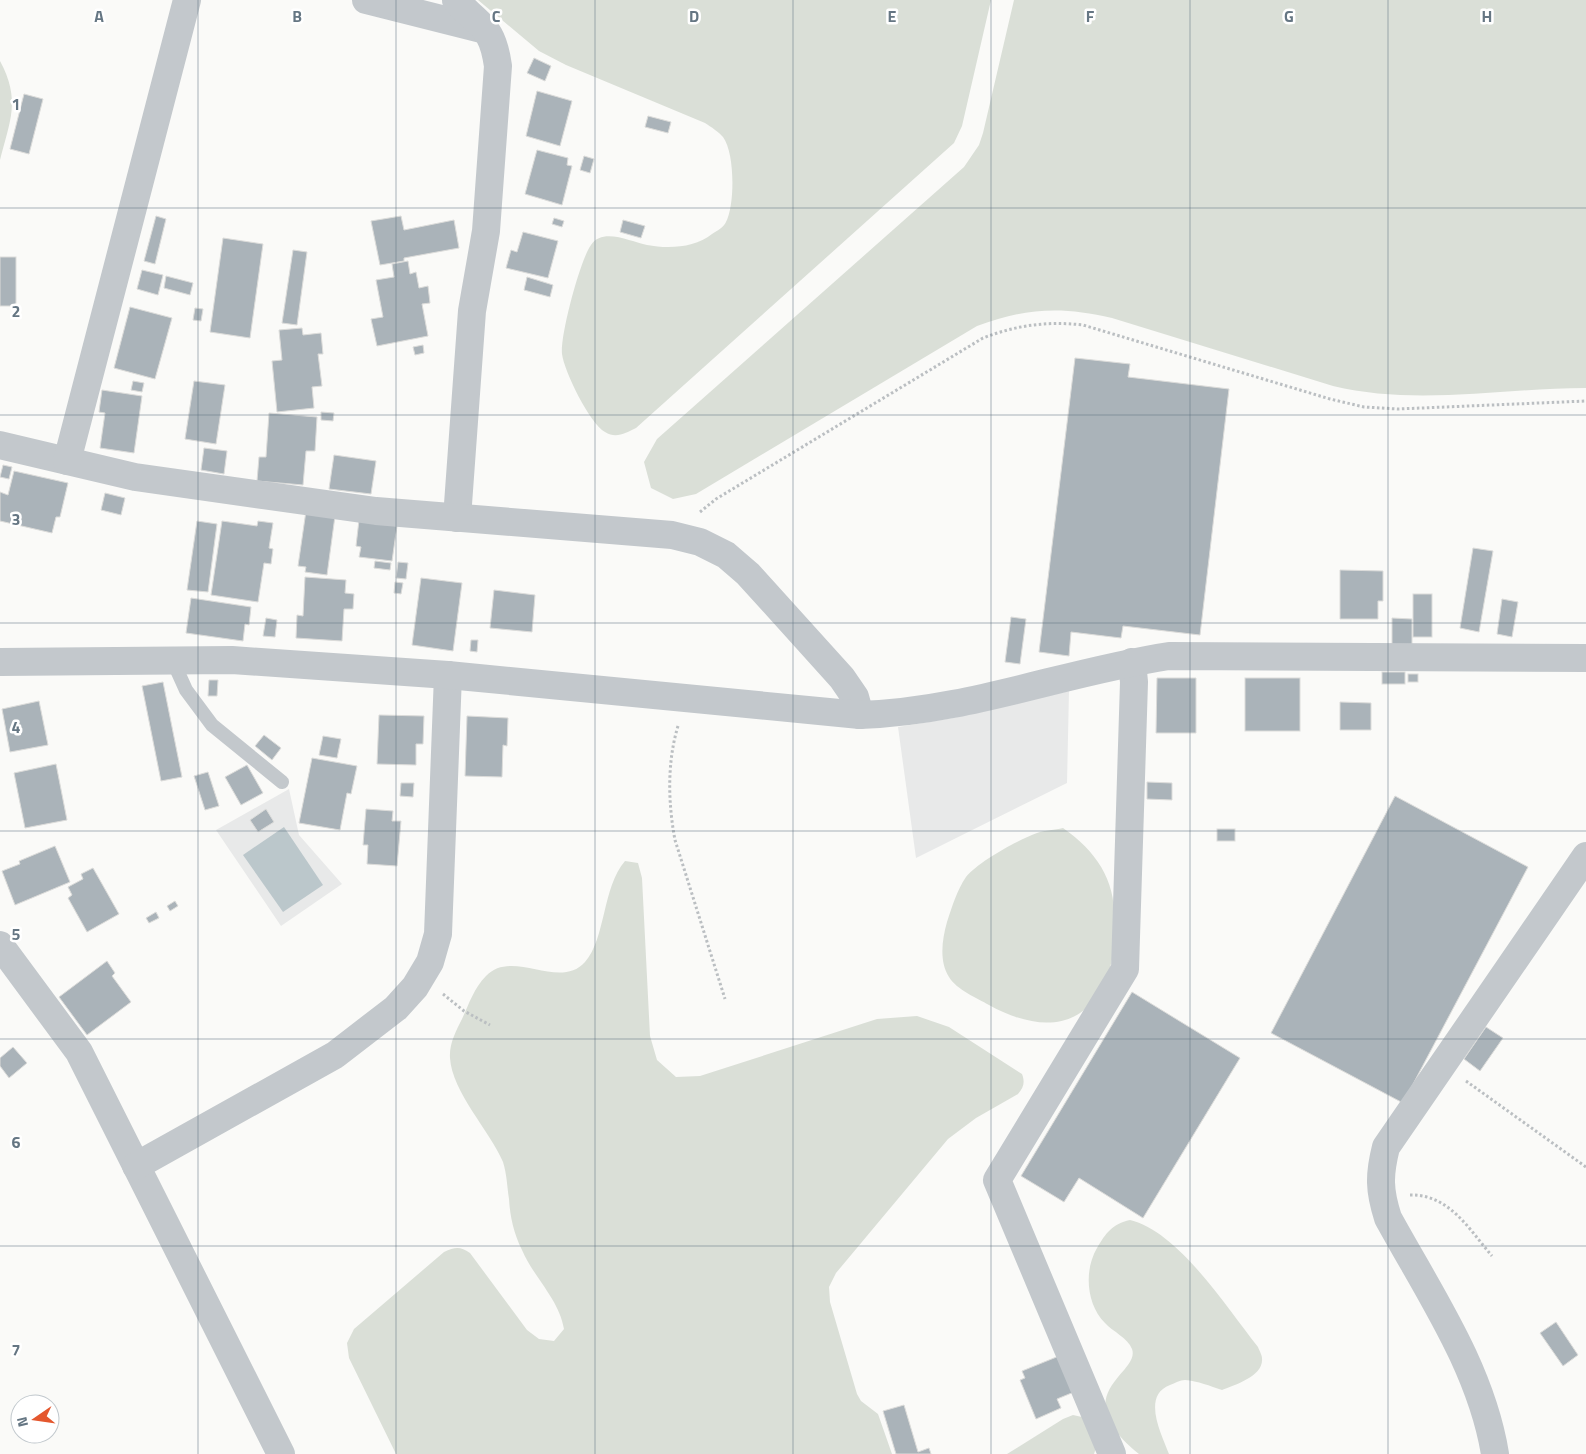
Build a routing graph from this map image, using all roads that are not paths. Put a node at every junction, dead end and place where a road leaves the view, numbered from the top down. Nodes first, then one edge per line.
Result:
1 (187, 0) edge
2 (366, 0) edge
3 (456, 0) edge
4 (486, 30) junction
5 (0, 445) edge
6 (67, 461) junction
7 (457, 518) junction
8 (1586, 658) edge
9 (172, 659) junction
10 (0, 662) edge
11 (1132, 662) junction
12 (448, 675) junction
13 (860, 715) junction
14 (282, 782) dead end
15 (1586, 856) edge
16 (0, 945) edge
17 (136, 1166) junction
18 (281, 1454) edge
19 (1112, 1454) edge
20 (1495, 1454) edge

1 - 6 street
2 - 4 street
3 - 4 street
4 - 7 street
5 - 6 street
6 - 7 street
7 - 13 street
8 - 11 street
9 - 10 street
9 - 12 street
9 - 14 lane
11 - 13 street
11 - 19 street
12 - 13 street
12 - 17 street
15 - 20 street
16 - 17 street
17 - 18 street

